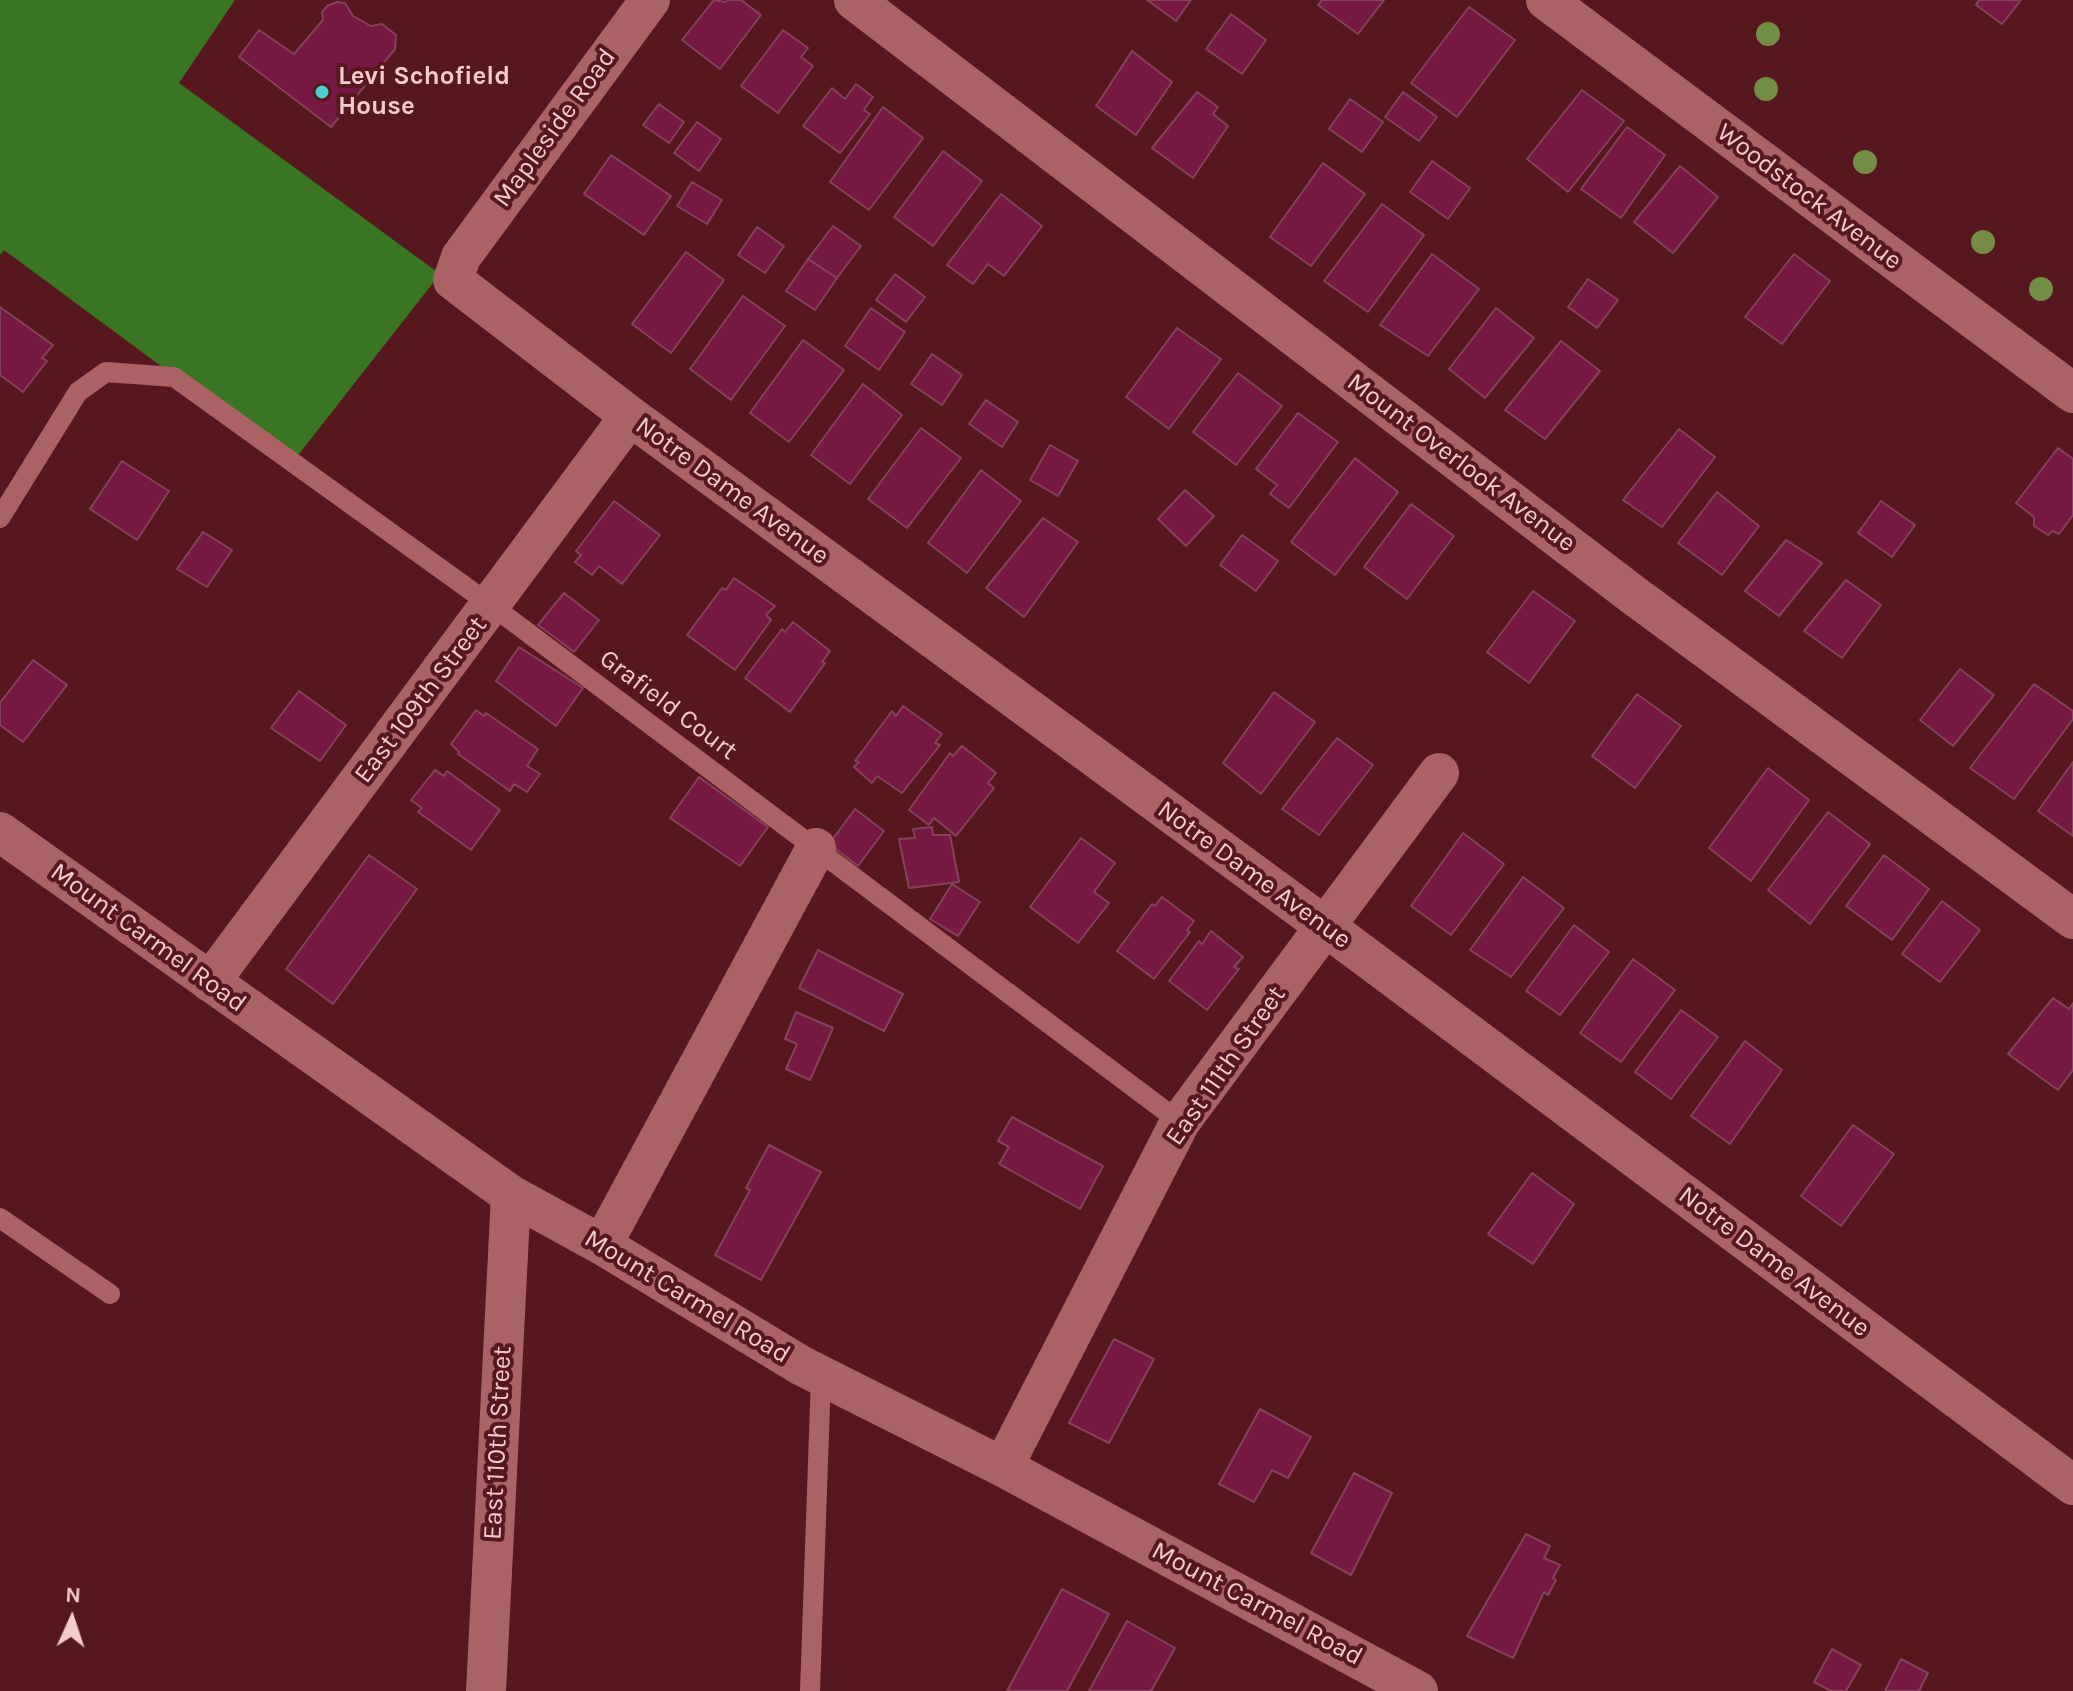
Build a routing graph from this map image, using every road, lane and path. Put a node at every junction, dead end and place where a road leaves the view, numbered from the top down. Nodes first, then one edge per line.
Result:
1 (650, 0) edge
2 (854, 0) edge
3 (1546, 0) edge
4 (461, 257) joint
5 (2073, 393) edge
6 (630, 416) junction
7 (0, 518) edge
8 (491, 605) junction
9 (1439, 773) dead end
10 (0, 832) edge
11 (816, 848) junction
12 (2073, 919) edge
13 (1326, 927) junction
14 (210, 982) junction
15 (1180, 1122) junction
16 (511, 1195) junction
17 (0, 1218) edge
18 (602, 1245) junction
19 (110, 1294) dead end
20 (821, 1376) junction
21 (1003, 1467) junction
22 (2073, 1485) edge
23 (486, 1691) edge
24 (810, 1691) edge
25 (1418, 1691) edge

1 - 4 street, Mapleside Road
2 - 12 street, Mount Overlook Avenue
3 - 5 street, Woodstock Avenue
4 - 6 street, Notre Dame Avenue
6 - 8 street, East 109th Street
6 - 13 street, Notre Dame Avenue
7 - 8 lane, Grafield Court
8 - 11 lane, Grafield Court
8 - 14 street, East 109th Street
9 - 13 street, East 111th Street
10 - 14 street, Mount Carmel Road
11 - 15 lane, Grafield Court
11 - 18 street
13 - 15 street, East 111th Street
13 - 22 street, Notre Dame Avenue
14 - 16 street, Mount Carmel Road
15 - 21 street, East 111th Street
16 - 18 street, Mount Carmel Road
16 - 23 street, East 110th Street
17 - 19 lane
18 - 20 street, Mount Carmel Road
20 - 21 street, Mount Carmel Road
20 - 24 lane
21 - 25 street, Mount Carmel Road

